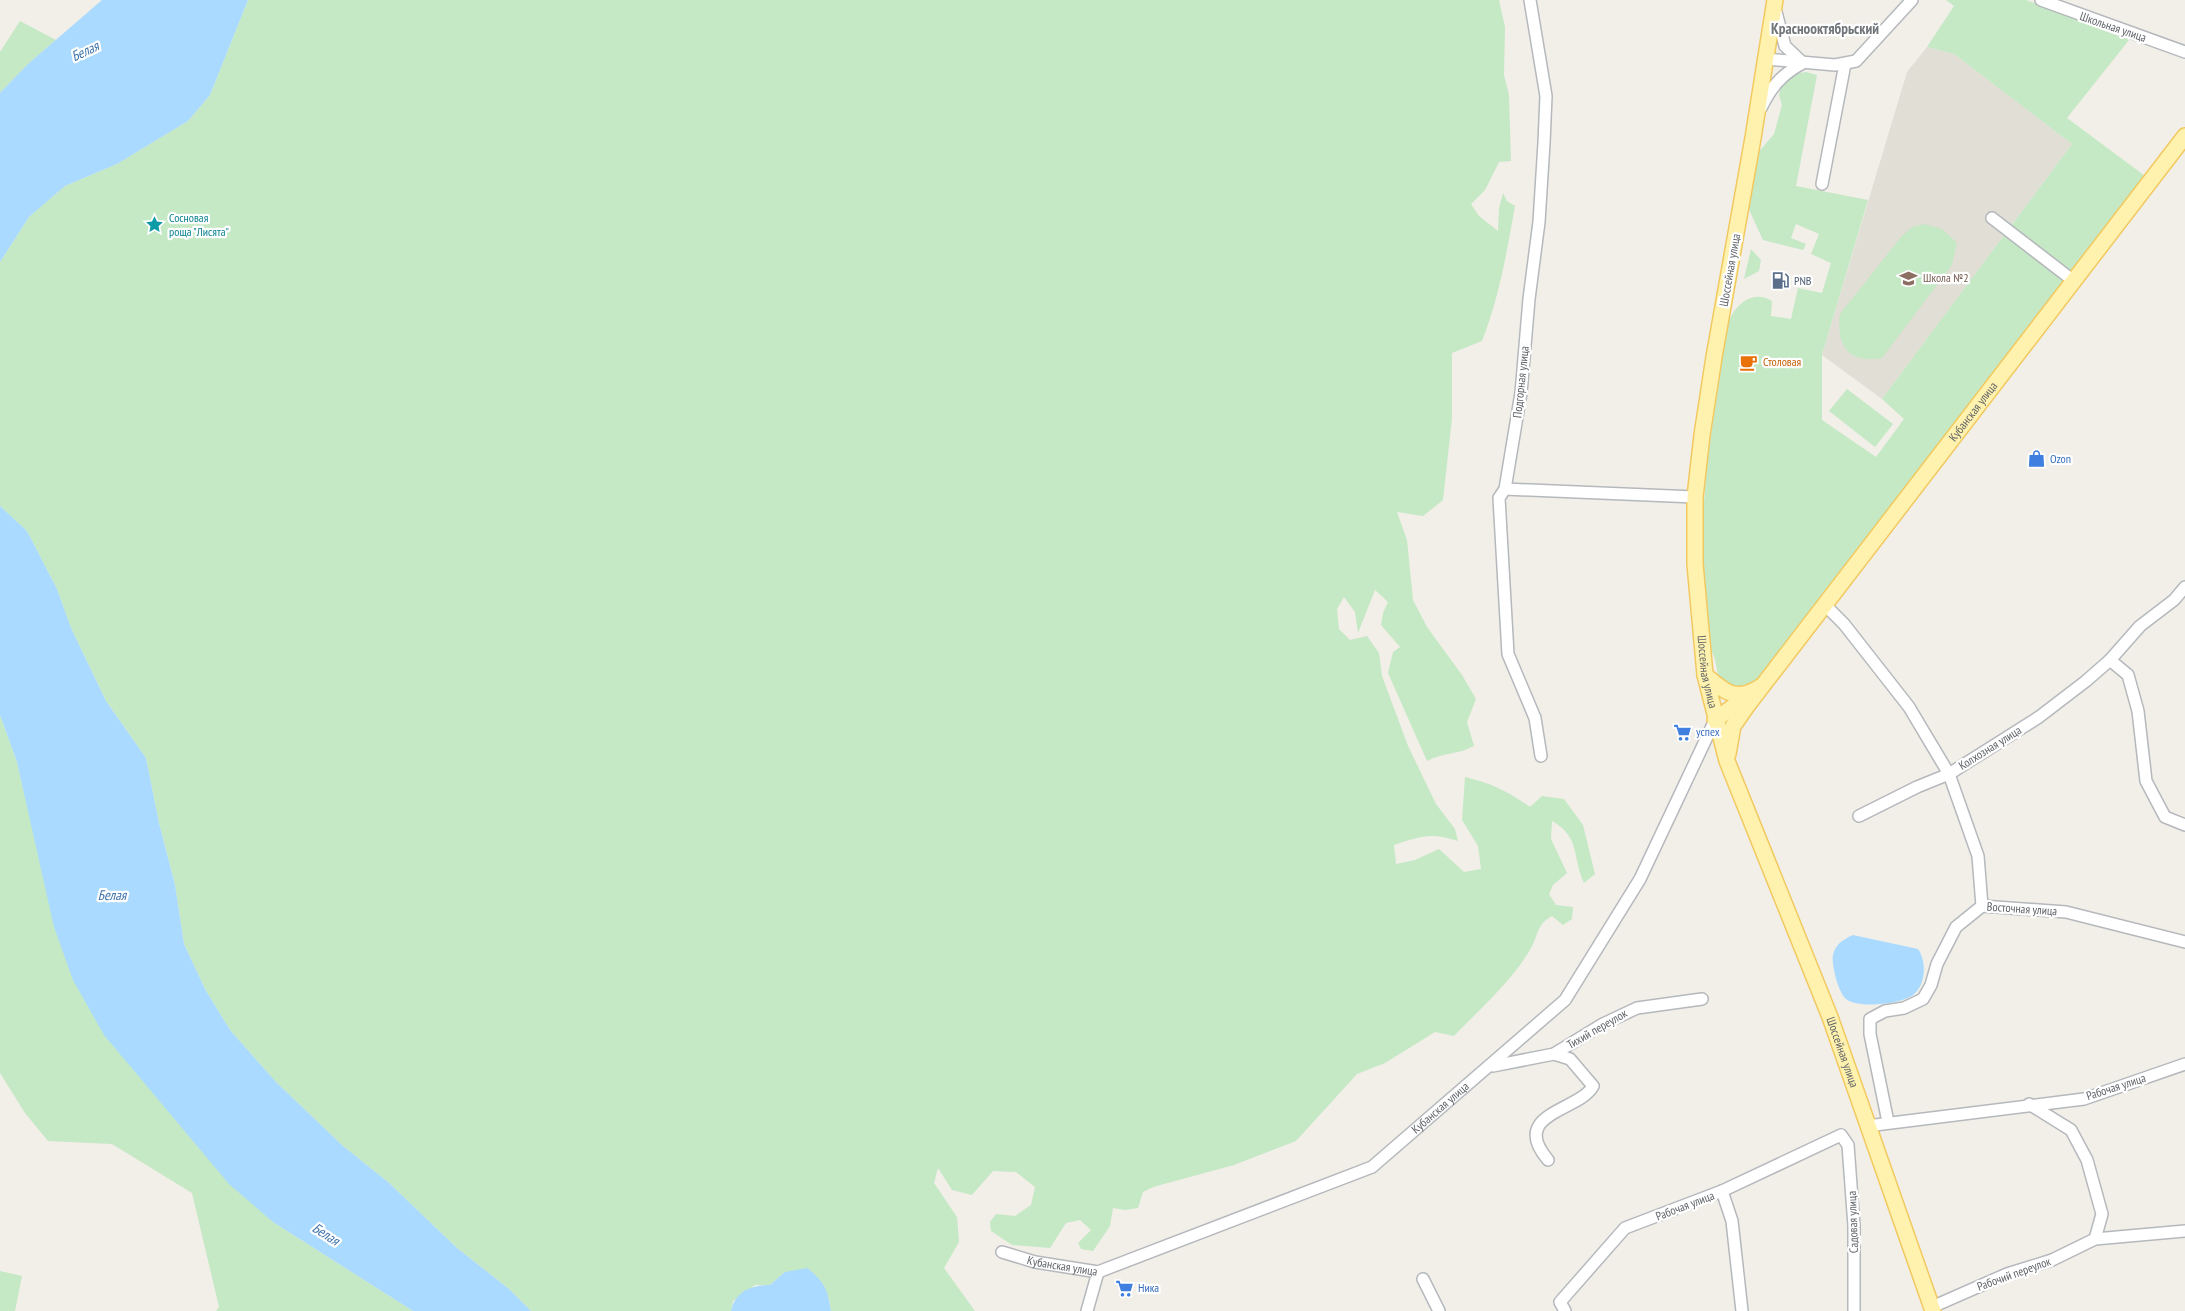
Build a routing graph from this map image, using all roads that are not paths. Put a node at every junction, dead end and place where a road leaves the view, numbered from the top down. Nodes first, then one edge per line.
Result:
1 (1530, 0) edge
2 (1775, 0) edge
3 (1912, 0) edge
4 (2050, 1) edge
5 (2185, 52) edge
6 (1766, 59) junction
7 (1803, 63) junction
8 (1845, 64) junction
9 (1757, 115) junction
10 (2185, 136) edge
11 (1822, 184) dead end
12 (1992, 218) dead end
13 (2075, 282) junction
14 (1505, 489) junction
15 (1695, 497) junction
16 (2185, 587) edge
17 (1826, 606) junction
18 (2110, 660) junction
19 (1705, 675) junction
20 (1761, 686) junction
21 (1715, 720) junction
22 (1541, 756) dead end
23 (1727, 761) junction
24 (1949, 774) junction
25 (1859, 816) dead end
26 (2185, 825) edge
27 (1982, 906) junction
28 (2185, 942) edge
29 (1702, 998) dead end
30 (1554, 1054) junction
31 (2185, 1064) edge
32 (1492, 1066) junction
33 (2029, 1104) junction
34 (1888, 1122) junction
35 (1867, 1126) junction
36 (1841, 1135) joint
37 (1548, 1160) dead end
38 (1722, 1191) junction
39 (2185, 1231) edge
40 (2095, 1239) junction
41 (1002, 1252) dead end
42 (1098, 1272) junction
43 (1422, 1279) dead end
44 (1940, 1308) edge
45 (1088, 1311) edge
46 (1439, 1311) edge
47 (1565, 1311) edge
48 (1742, 1311) edge
49 (1854, 1311) edge

1 - 14 street, Подгорная улица
2 - 6 main road, Шоссейная улица
2 - 7 street
3 - 8 street
4 - 5 street, Школьная улица
6 - 7 street
6 - 9 main road, Шоссейная улица
7 - 8 street
7 - 9 street
8 - 11 street
9 - 15 main road, Шоссейная улица
10 - 13 main road, Кубанская улица
12 - 13 street
13 - 17 main road, Кубанская улица
14 - 15 street
14 - 22 street, Подгорная улица
15 - 19 main road, Шоссейная улица
16 - 18 street, Колхозная улица
17 - 20 main road, Кубанская улица
17 - 24 street
18 - 24 street, Колхозная улица
18 - 26 street
19 - 20 main road
19 - 21 main road, Шоссейная улица
20 - 21 main road
20 - 23 main road
21 - 23 main road, Шоссейная улица
21 - 32 street, Кубанская улица
23 - 35 main road, Шоссейная улица
24 - 25 street, Колхозная улица
24 - 27 street
27 - 28 street, Восточная улица
27 - 34 street, Восточная улица
29 - 30 street, Тихий переулок
30 - 32 street, Тихий переулок
30 - 37 street, Тихий переулок
31 - 33 street, Рабочая улица
32 - 42 street, Кубанская улица
33 - 34 street, Рабочая улица
33 - 40 street
34 - 35 street, Рабочая улица
35 - 44 main road, Шоссейная улица
36 - 38 street, Рабочая улица
36 - 49 street, Садовая улица
38 - 47 street, Рабочая улица
38 - 48 street
39 - 40 street, Рабочий переулок
40 - 44 street, Рабочий переулок
41 - 42 street, Кубанская улица
42 - 45 street
43 - 46 street

